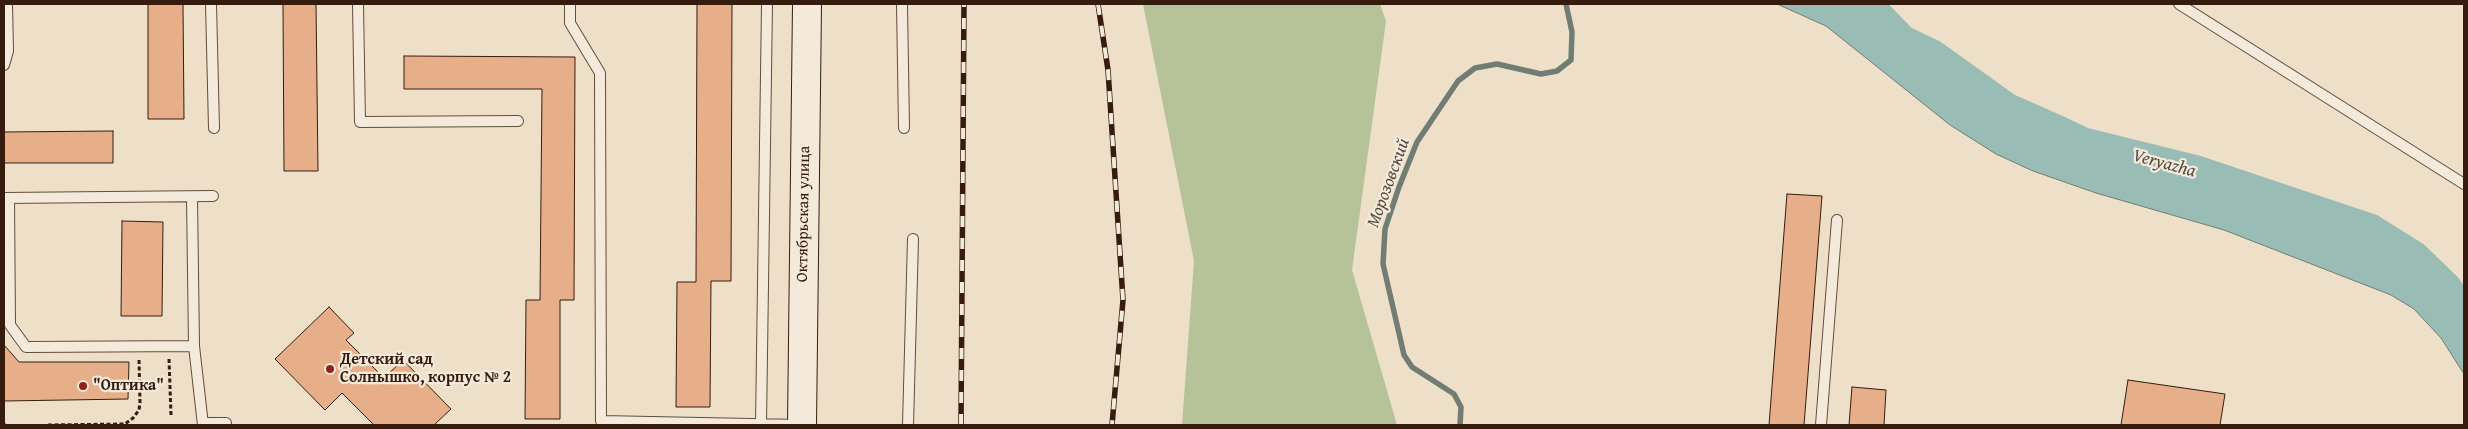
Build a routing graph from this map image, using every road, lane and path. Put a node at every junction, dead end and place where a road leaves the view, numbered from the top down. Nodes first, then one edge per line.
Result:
1 (8, 4) edge
2 (211, 4) edge
3 (358, 4) edge
4 (570, 4) edge
5 (767, 4) edge
6 (807, 4) edge
7 (902, 4) edge
8 (2179, 4) edge
9 (4, 65) edge
10 (518, 121) dead end
11 (214, 128) dead end
12 (904, 128) dead end
13 (2464, 184) edge
14 (192, 196) junction
15 (213, 196) dead end
16 (6, 198) edge
17 (1838, 220) dead end
18 (913, 240) dead end
19 (194, 346) junction
20 (139, 356) dead end
21 (169, 356) dead end
22 (171, 416) dead end
23 (226, 422) dead end
24 (203, 424) edge
25 (687, 424) edge
26 (761, 424) junction
27 (48, 425) edge
28 (77, 425) edge
29 (802, 425) edge
30 (908, 425) edge
31 (1821, 425) edge

1 - 9 lane
2 - 11 lane
3 - 10 lane
4 - 25 lane
5 - 26 lane
6 - 29 main road, Октябрьская улица
7 - 12 lane
8 - 13 lane
14 - 15 lane
14 - 16 lane
14 - 19 lane
16 - 19 lane
17 - 31 lane
18 - 30 lane
19 - 24 lane
20 - 28 path
21 - 22 path
23 - 24 lane
25 - 26 lane
26 - 29 lane
27 - 28 path

